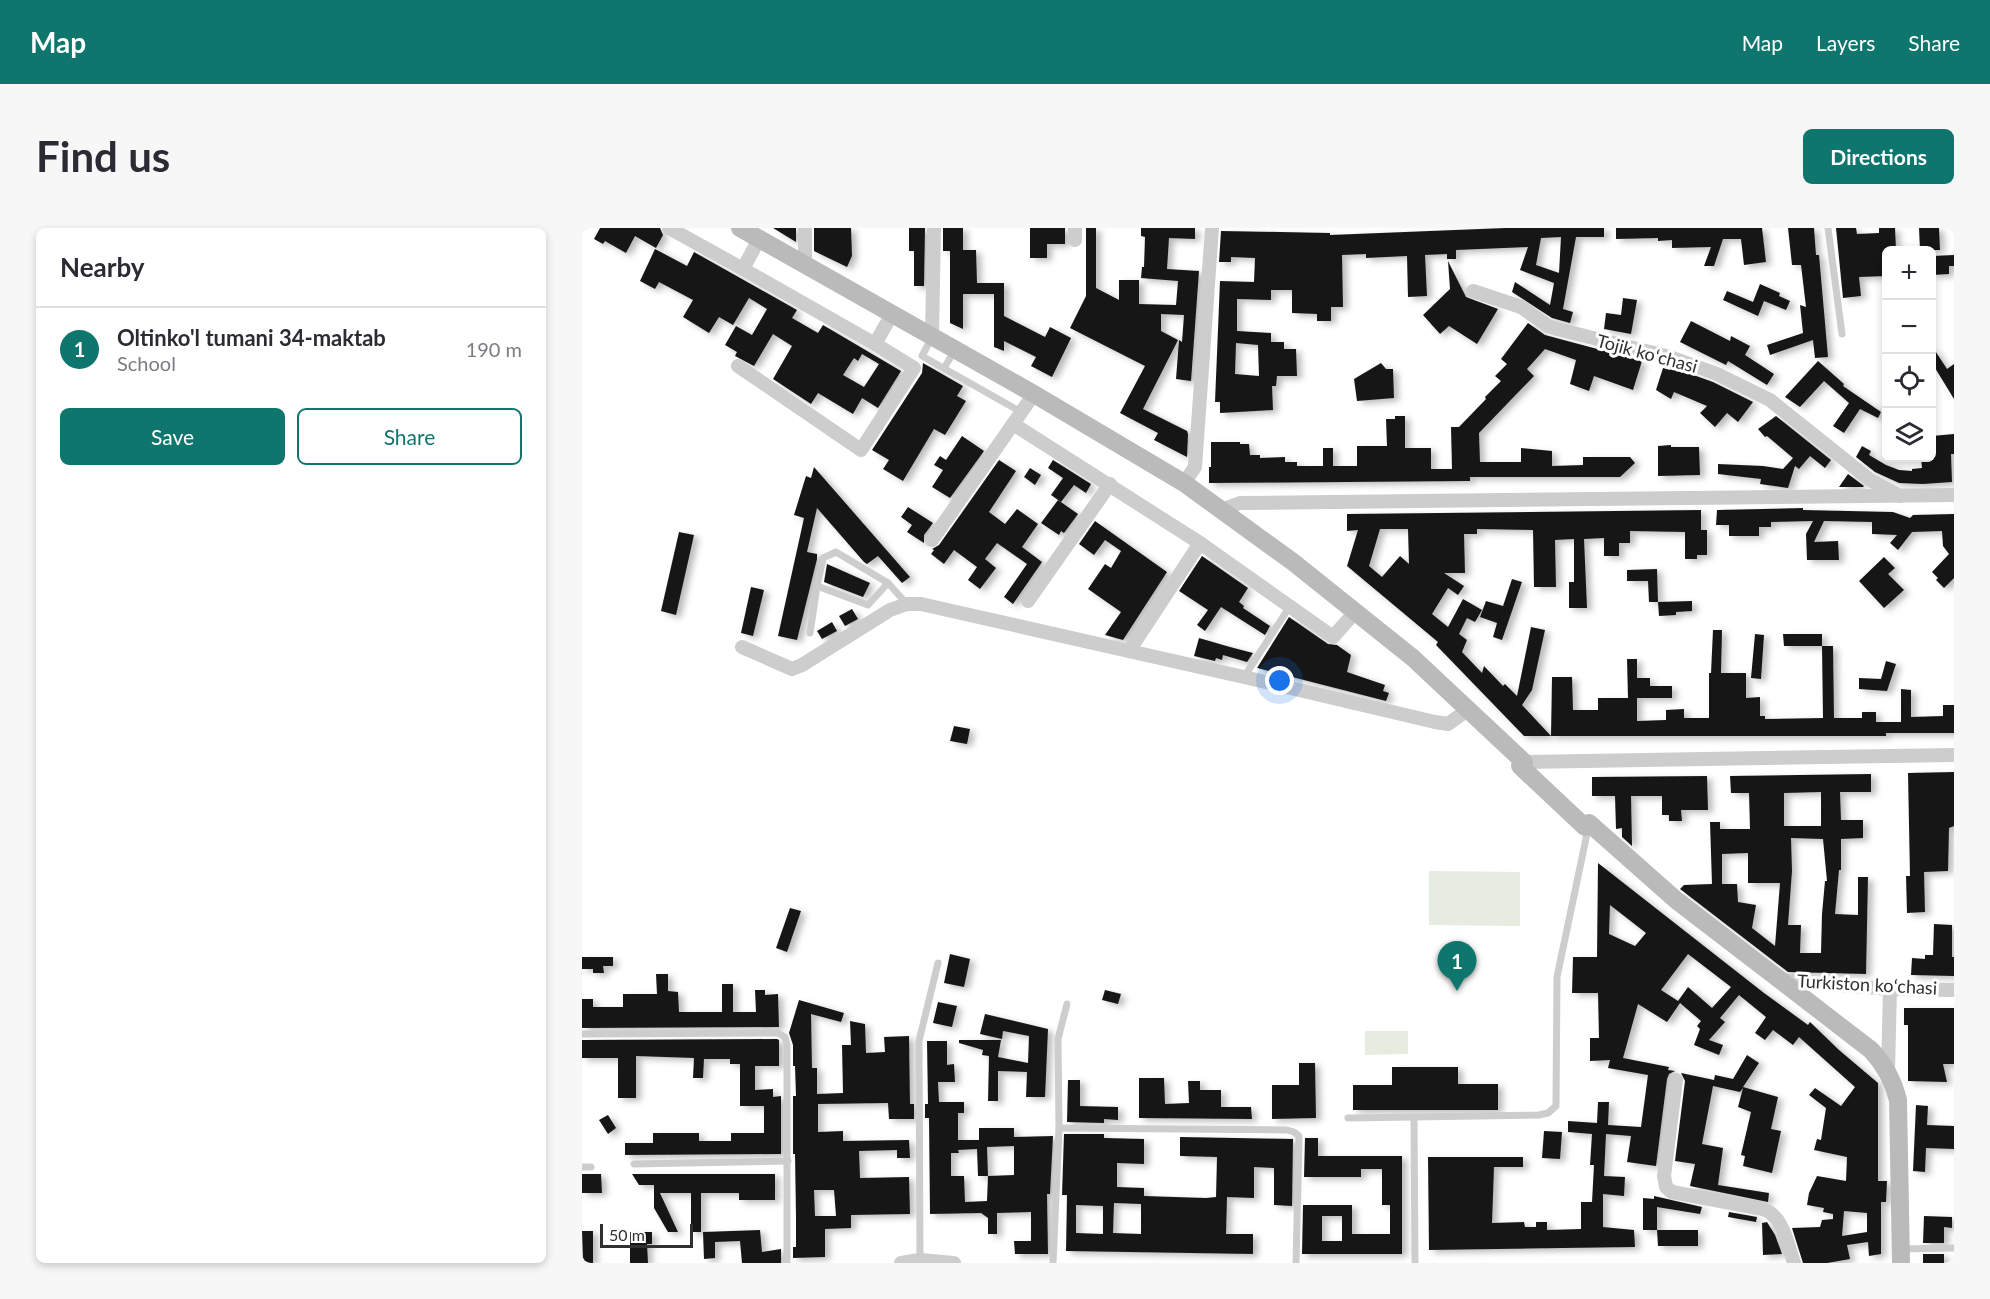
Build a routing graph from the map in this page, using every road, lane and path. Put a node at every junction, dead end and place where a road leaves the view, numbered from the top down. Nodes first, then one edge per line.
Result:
1 (669, 228) edge
2 (740, 228) edge
3 (805, 228) edge
4 (934, 228) edge
5 (1212, 228) edge
6 (1828, 228) edge
7 (759, 239) junction
8 (805, 265) junction
9 (743, 268) junction
10 (1473, 291) dead end
11 (892, 314) junction
12 (1842, 334) dead end
13 (932, 337) junction
14 (875, 344) junction
15 (955, 350) junction
16 (922, 356) junction
17 (738, 366) dead end
18 (914, 368) junction
19 (944, 368) junction
20 (1034, 394) junction
21 (1017, 418) junction
22 (1184, 483) junction
23 (1110, 484) junction
24 (1954, 495) edge
25 (1902, 497) junction
26 (1221, 510) junction
27 (932, 540) dead end
28 (1200, 543) junction
29 (888, 583) junction
30 (817, 586) junction
31 (1028, 601) dead end
32 (907, 604) junction
33 (1290, 606) junction
34 (1356, 611) junction
35 (810, 633) dead end
36 (742, 647) dead end
37 (1129, 651) junction
38 (1244, 677) junction
39 (1469, 709) junction
40 (1954, 755) edge
41 (1524, 762) junction
42 (1589, 824) junction
43 (938, 963) dead end
44 (1780, 980) junction
45 (1890, 989) junction
46 (1954, 990) edge
47 (1067, 1004) dead end
48 (582, 1034) edge
49 (1888, 1071) junction
50 (1676, 1080) dead end
51 (1414, 1117) junction
52 (1348, 1118) dead end
53 (1059, 1128) junction
54 (788, 1161) junction
55 (634, 1164) dead end
56 (582, 1167) edge
57 (591, 1167) dead end
58 (1954, 1248) edge
59 (1901, 1256) edge
60 (920, 1260) junction
61 (787, 1263) edge
62 (901, 1263) edge
63 (954, 1263) edge
64 (1053, 1263) edge
65 (1296, 1263) edge
66 (1415, 1263) edge
67 (1794, 1263) edge

1 - 9 street
2 - 7 street
3 - 8 street
4 - 13 street
5 - 22 street
6 - 12 lane
7 - 8 street
7 - 9 street
8 - 11 street
9 - 14 street
10 - 25 street, Tojik koʻchasi
11 - 13 street
11 - 14 street
13 - 15 street
13 - 16 lane
14 - 18 street
15 - 19 lane
15 - 20 street
16 - 18 lane
16 - 19 lane
17 - 18 street
19 - 21 lane
20 - 21 street
20 - 22 street
21 - 23 street
21 - 27 street
22 - 26 street
23 - 28 street
23 - 31 street
24 - 25 street
25 - 26 street
26 - 34 street
28 - 33 street
28 - 37 street
29 - 30 lane
29 - 30 lane
29 - 32 lane
30 - 35 lane
32 - 36 street
32 - 37 street
33 - 34 street
33 - 38 lane
34 - 39 street
37 - 38 street
38 - 39 street
39 - 41 street
40 - 41 street
41 - 42 street
42 - 44 street
42 - 51 lane
43 - 60 lane
44 - 45 street, Turkiston koʻchasi
44 - 49 street
45 - 46 street, Turkiston koʻchasi
45 - 49 street
47 - 53 lane
48 - 54 lane
49 - 59 street
50 - 67 street
51 - 52 lane
51 - 66 lane
53 - 64 lane
53 - 65 lane
54 - 55 lane
54 - 61 lane
56 - 57 lane
58 - 59 lane
60 - 62 street
60 - 63 street

